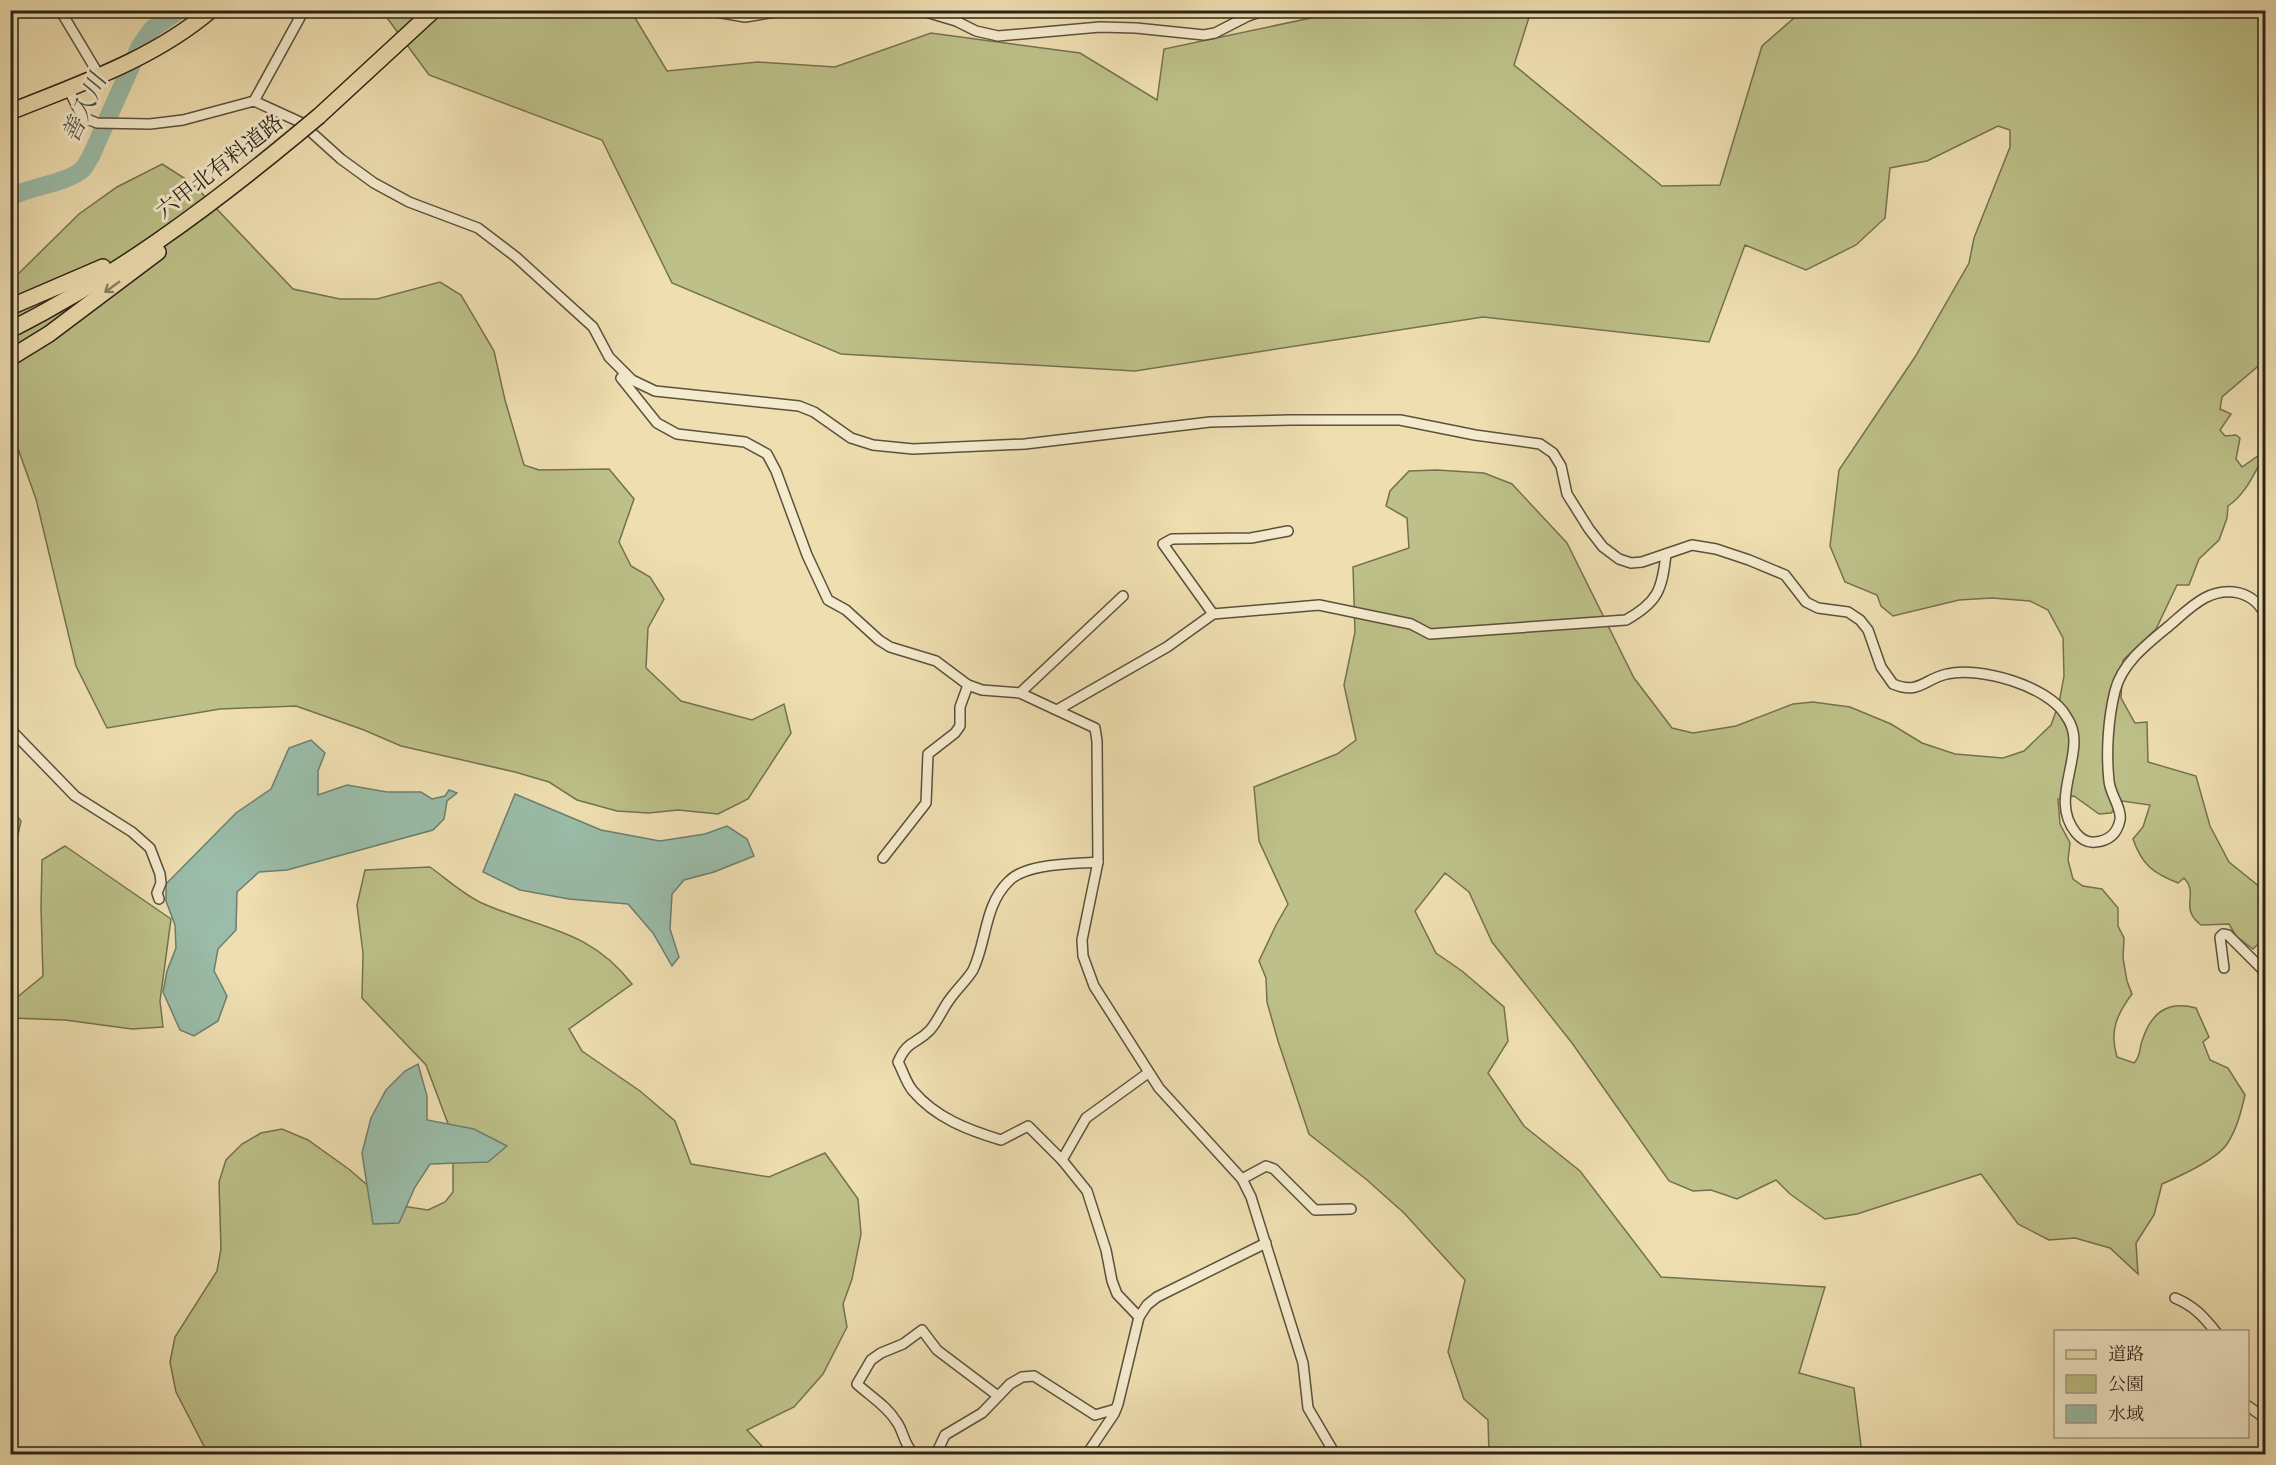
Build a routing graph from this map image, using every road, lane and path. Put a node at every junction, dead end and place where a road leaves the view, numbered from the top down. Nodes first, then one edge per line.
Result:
1 (60, 10) edge
2 (211, 10) edge
3 (304, 10) edge
4 (435, 10) edge
5 (705, 10) edge
6 (788, 10) edge
7 (919, 10) edge
8 (1265, 10) edge
9 (99, 75) junction
10 (68, 88) junction
11 (254, 101) junction
12 (10, 112) edge
13 (254, 170) junction
14 (160, 240) junction
15 (10, 307) edge
16 (10, 330) edge
17 (10, 358) edge
18 (625, 373) junction
19 (1288, 531) dead end
20 (1666, 554) junction
21 (1124, 596) dead end
22 (1213, 614) junction
23 (2265, 616) edge
24 (968, 685) junction
25 (1020, 693) junction
26 (1057, 711) junction
27 (10, 729) edge
28 (884, 858) dead end
29 (1098, 862) junction
30 (159, 899) dead end
31 (2224, 968) dead end
32 (2265, 973) edge
33 (1148, 1073) junction
34 (1062, 1160) junction
35 (1242, 1179) junction
36 (1351, 1209) dead end
37 (1266, 1243) junction
38 (2175, 1298) dead end
39 (1139, 1317) junction
40 (2214, 1330) edge
41 (998, 1396) junction
42 (2249, 1407) edge
43 (1116, 1409) junction
44 (2265, 1419) edge
45 (914, 1455) edge
46 (936, 1455) edge
47 (1087, 1455) edge
48 (1335, 1455) edge

1 - 9 street
2 - 9 main road
3 - 11 street
4 - 13 main road, 六甲北有料道路, bridge
5 - 6 street
7 - 8 street
9 - 10 main road
10 - 11 street
10 - 12 main road
11 - 18 street
13 - 14 main road, 六甲北有料道路
13 -> 17 main road
14 - 15 main road
14 - 16 main road, 六甲北有料道路
18 - 20 street
18 - 24 street
19 - 22 street
20 - 22 street
20 - 23 street
21 - 25 street
22 - 26 street
24 - 25 street
24 - 28 street
25 - 26 street
26 - 29 street
27 - 30 street
29 - 33 street
29 - 34 street
31 - 32 street
33 - 34 street
33 - 35 street
34 - 39 street
35 - 36 street
35 - 37 street
37 - 39 street
37 - 48 street
38 - 40 street
39 - 43 street
41 - 43 street
41 - 45 street
41 - 46 street
42 - 44 street
43 - 47 street

